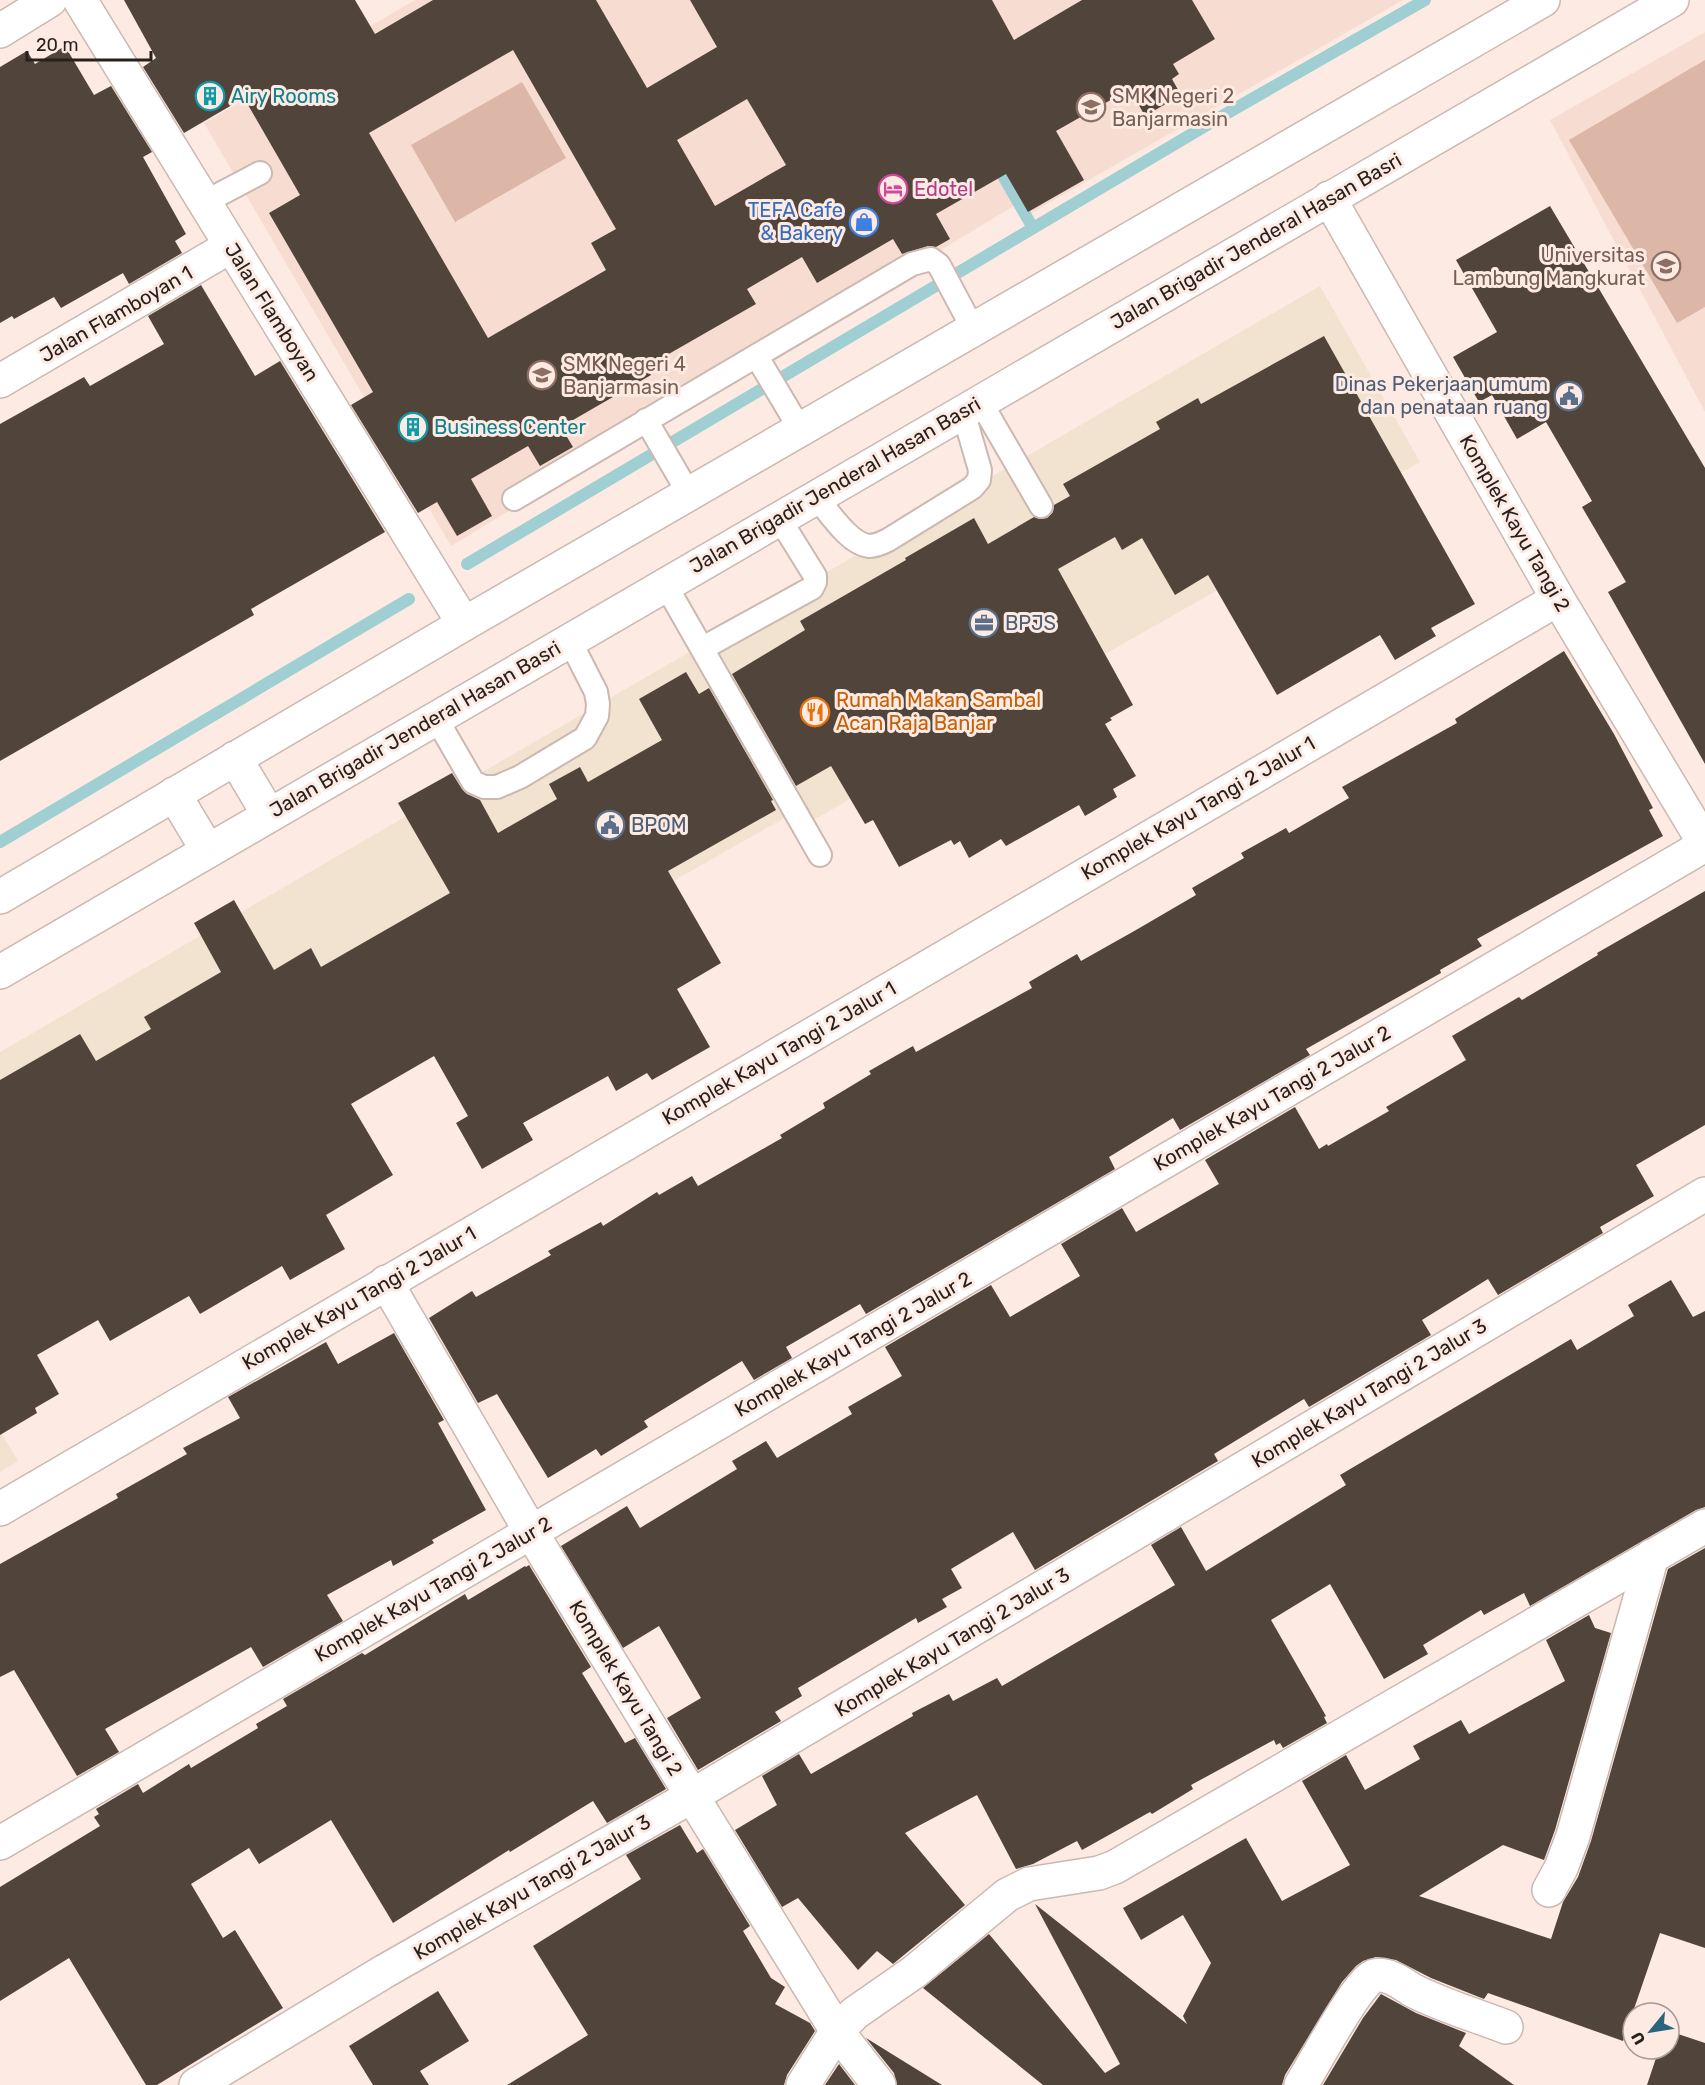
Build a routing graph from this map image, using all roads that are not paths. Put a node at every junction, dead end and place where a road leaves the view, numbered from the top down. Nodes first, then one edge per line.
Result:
1 (50, 0) edge
2 (80, 0) edge
3 (1543, 0) edge
4 (1672, 0) edge
5 (0, 31) edge
6 (260, 173) dead end
7 (1329, 198) junction
8 (205, 202) junction
9 (231, 246) junction
10 (973, 329) junction
11 (758, 360) junction
12 (0, 381) edge
13 (972, 406) junction
14 (651, 429) junction
15 (800, 429) junction
16 (689, 494) junction
17 (816, 497) junction
18 (514, 499) dead end
19 (1041, 506) dead end
20 (779, 519) junction
21 (665, 584) junction
22 (1558, 599) junction
23 (464, 624) junction
24 (569, 639) junction
25 (703, 648) junction
26 (436, 718) junction
27 (235, 759) junction
28 (174, 794) junction
29 (269, 815) junction
30 (1705, 845) edge
31 (207, 851) junction
32 (820, 855) dead end
33 (0, 897) edge
34 (0, 972) edge
35 (1705, 1194) edge
36 (386, 1282) junction
37 (0, 1509) edge
38 (1705, 1526) edge
39 (531, 1532) junction
40 (1652, 1556) junction
41 (692, 1796) junction
42 (0, 1843) edge
43 (1549, 1890) dead end
44 (1506, 2027) dead end
45 (837, 2031) junction
46 (196, 2085) edge
47 (803, 2085) edge
48 (879, 2085) edge
49 (1301, 2085) edge

1 - 5 main road
2 - 8 main road, Jalan Flamboyan
3 - 10 main road
4 - 7 main road, Jalan Brigadir Jenderal Hasan Basri
6 - 8 lane
7 - 13 main road, Jalan Brigadir Jenderal Hasan Basri
7 - 22 main road, Komplek Kayu Tangi 2
8 - 9 main road, Jalan Flamboyan
9 - 12 main road, Jalan Flamboyan 1
9 - 23 main road, Jalan Flamboyan
10 - 11 lane
10 - 15 main road
11 - 14 lane
11 - 15 lane
13 - 17 main road, Jalan Brigadir Jenderal Hasan Basri
13 - 17 lane
13 - 19 lane
14 - 16 lane
14 - 18 lane
15 - 16 main road
16 - 23 main road
17 - 20 main road, Jalan Brigadir Jenderal Hasan Basri
20 - 21 main road, Jalan Brigadir Jenderal Hasan Basri
20 - 25 lane
21 - 24 main road, Jalan Brigadir Jenderal Hasan Basri
21 - 25 lane
22 - 30 main road, Komplek Kayu Tangi 2
22 - 36 main road, Komplek Kayu Tangi 2 Jalur 1
23 - 27 main road
24 - 26 main road, Jalan Brigadir Jenderal Hasan Basri
24 - 26 lane
25 - 32 lane
26 - 29 main road, Jalan Brigadir Jenderal Hasan Basri
27 - 28 main road
27 - 29 main road
28 - 31 main road
28 - 33 main road
29 - 31 main road, Jalan Brigadir Jenderal Hasan Basri
30 - 39 main road, Komplek Kayu Tangi 2 Jalur 2
31 - 34 main road, Jalan Brigadir Jenderal Hasan Basri
35 - 41 main road, Komplek Kayu Tangi 2 Jalur 3
36 - 37 main road, Komplek Kayu Tangi 2 Jalur 1
36 - 39 main road, Komplek Kayu Tangi 2
38 - 40 main road
39 - 41 main road, Komplek Kayu Tangi 2
39 - 42 main road, Komplek Kayu Tangi 2 Jalur 2
40 - 43 main road
40 - 45 main road
41 - 45 main road, Komplek Kayu Tangi 2
41 - 46 main road, Komplek Kayu Tangi 2 Jalur 3
44 - 49 main road
45 - 47 main road
45 - 48 main road, Komplek Kayu Tangi 2

